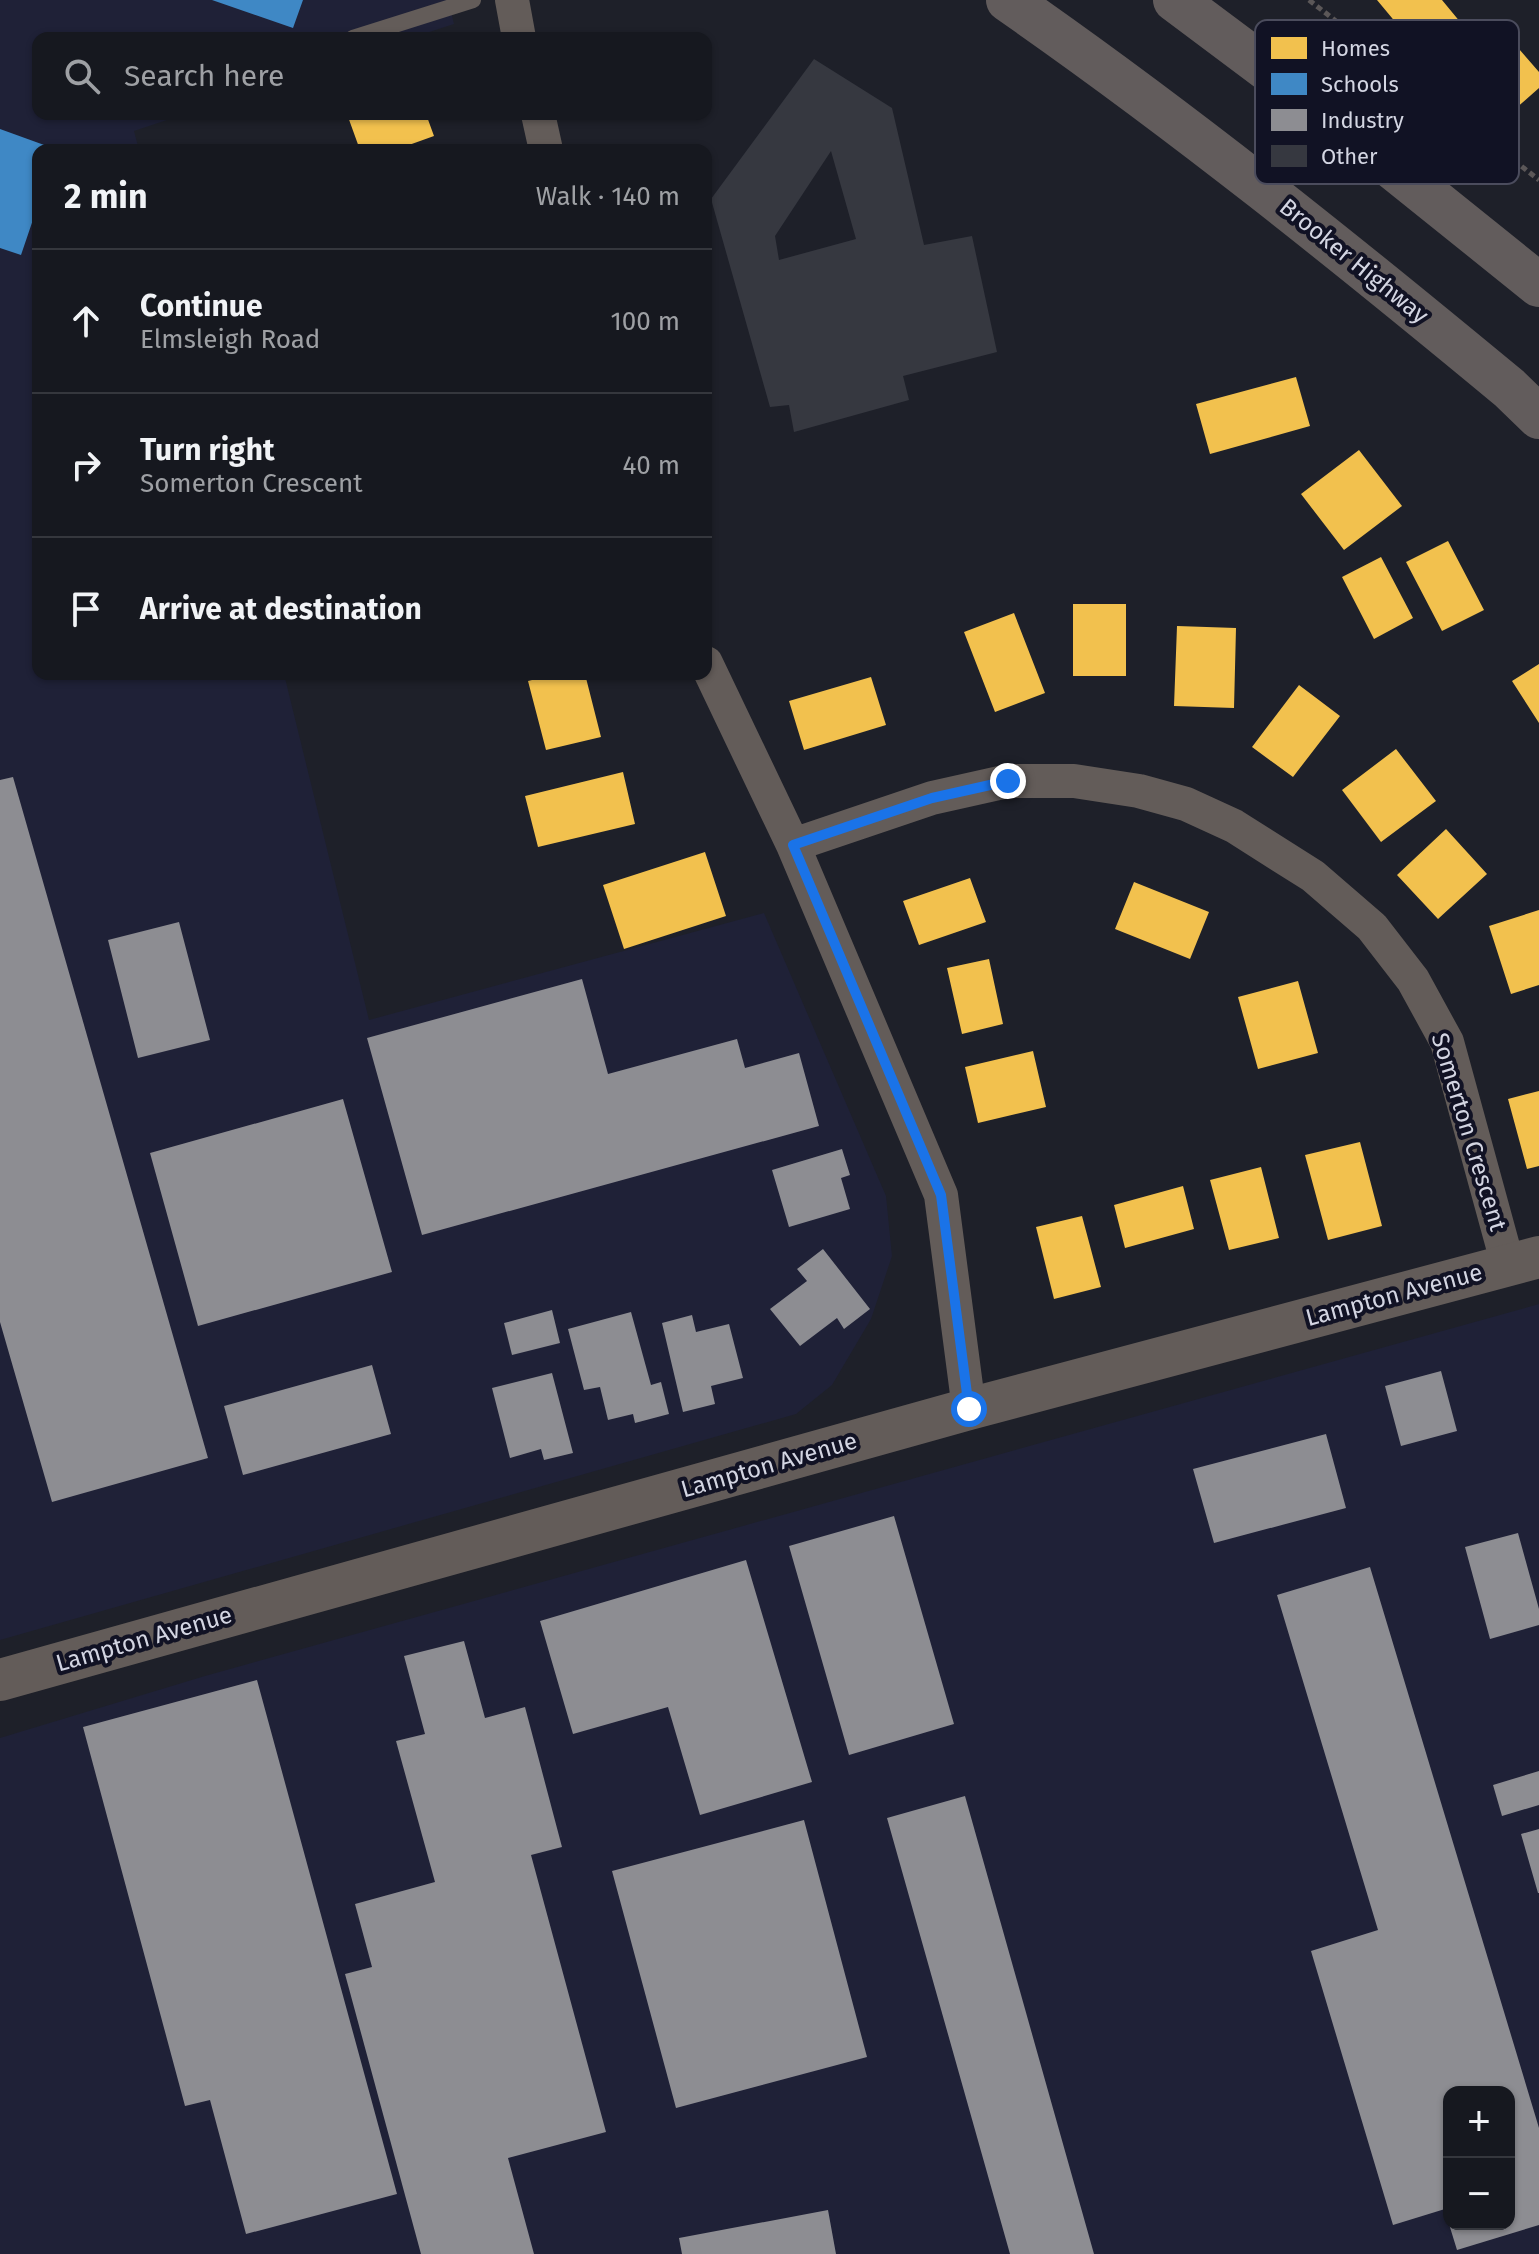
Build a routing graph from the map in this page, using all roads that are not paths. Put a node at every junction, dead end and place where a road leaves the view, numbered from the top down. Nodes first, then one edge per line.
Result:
1 (473, 0) edge
2 (512, 0) edge
3 (1008, 0) edge
4 (1175, 0) edge
5 (372, 32) edge
6 (518, 32) edge
7 (1255, 60) edge
8 (539, 120) edge
9 (545, 144) edge
10 (1255, 181) edge
11 (1258, 184) edge
12 (1413, 184) edge
13 (1539, 285) edge
14 (1539, 417) edge
15 (712, 676) edge
16 (793, 845) junction
17 (1523, 1261) edge
18 (969, 1409) junction
19 (0, 1680) edge

1 - 5 lane
2 - 6 street
3 - 10 highway, Brooker Highway
4 - 7 highway
8 - 9 street
11 - 14 highway, Brooker Highway
12 - 13 highway
15 - 16 street
16 - 17 street, Somerton Crescent
16 - 18 street
17 - 18 street, Lampton Avenue
18 - 19 street, Lampton Avenue

